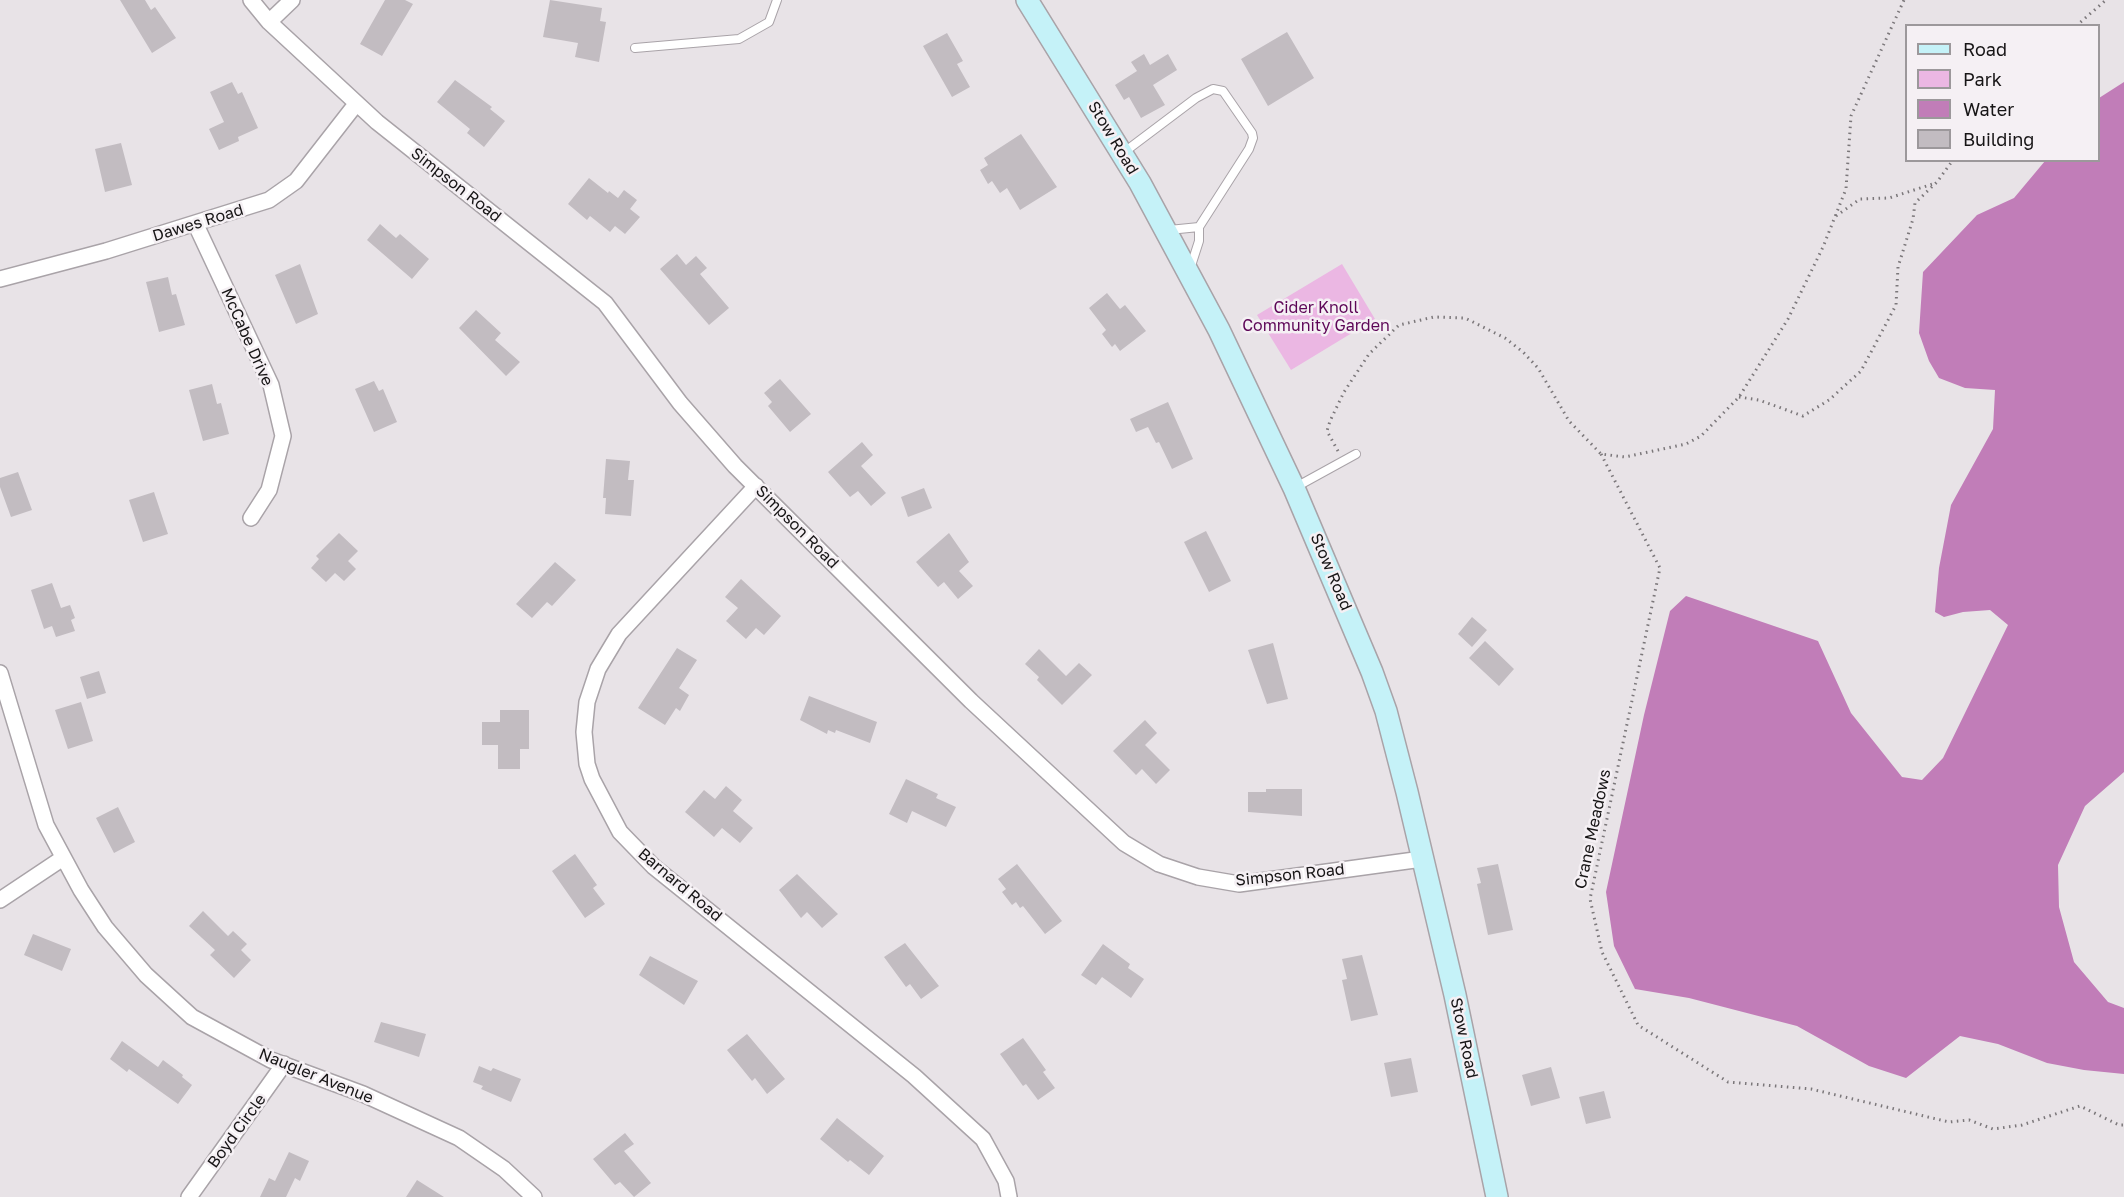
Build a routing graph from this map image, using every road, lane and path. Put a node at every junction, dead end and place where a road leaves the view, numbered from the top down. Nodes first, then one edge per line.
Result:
1 (251, 0) edge
2 (292, 0) edge
3 (777, 0) edge
4 (1027, 0) edge
5 (1904, 0) edge
6 (2106, 0) edge
7 (269, 22) junction
8 (2078, 24) edge
9 (635, 48) dead end
10 (356, 104) junction
11 (1123, 154) junction
12 (1952, 162) edge
13 (1937, 182) junction
14 (1835, 217) junction
15 (196, 225) junction
16 (1198, 227) junction
17 (1167, 230) junction
18 (1189, 273) junction
19 (0, 279) edge
20 (1739, 397) junction
21 (1356, 454) dead end
22 (1601, 454) junction
23 (1344, 460) junction
24 (756, 486) junction
25 (1294, 488) junction
26 (251, 518) dead end
27 (0, 673) edge
28 (63, 858) junction
29 (1422, 859) junction
30 (0, 900) edge
31 (284, 1064) junction
32 (2124, 1125) edge
33 (189, 1197) edge
34 (534, 1197) edge
35 (1009, 1197) edge
36 (1497, 1197) edge

1 - 7 street, Simpson Road
2 - 7 street
3 - 9 lane
4 - 11 street, Stow Road
5 - 14 path
6 - 8 path
7 - 10 street, Simpson Road
10 - 15 street, Dawes Road
10 - 24 street, Simpson Road
11 - 16 lane
11 - 17 street, Stow Road
12 - 13 path
13 - 14 path
13 - 20 path
14 - 20 path
15 - 19 street, Dawes Road
15 - 26 street, McCabe Drive
16 - 17 lane
16 - 18 lane
17 - 18 street, Stow Road
18 - 25 street, Stow Road
20 - 22 path
21 - 23 lane
22 - 23 path, Crane Meadows
22 - 32 path, Crane Meadows
23 - 25 lane
24 - 29 street, Simpson Road
24 - 35 street, Barnard Road
25 - 29 street, Stow Road
27 - 28 street, Naugler Avenue
28 - 30 street
28 - 31 street, Naugler Avenue
29 - 36 street, Stow Road
31 - 33 street, Boyd Circle
31 - 34 street, Naugler Avenue

